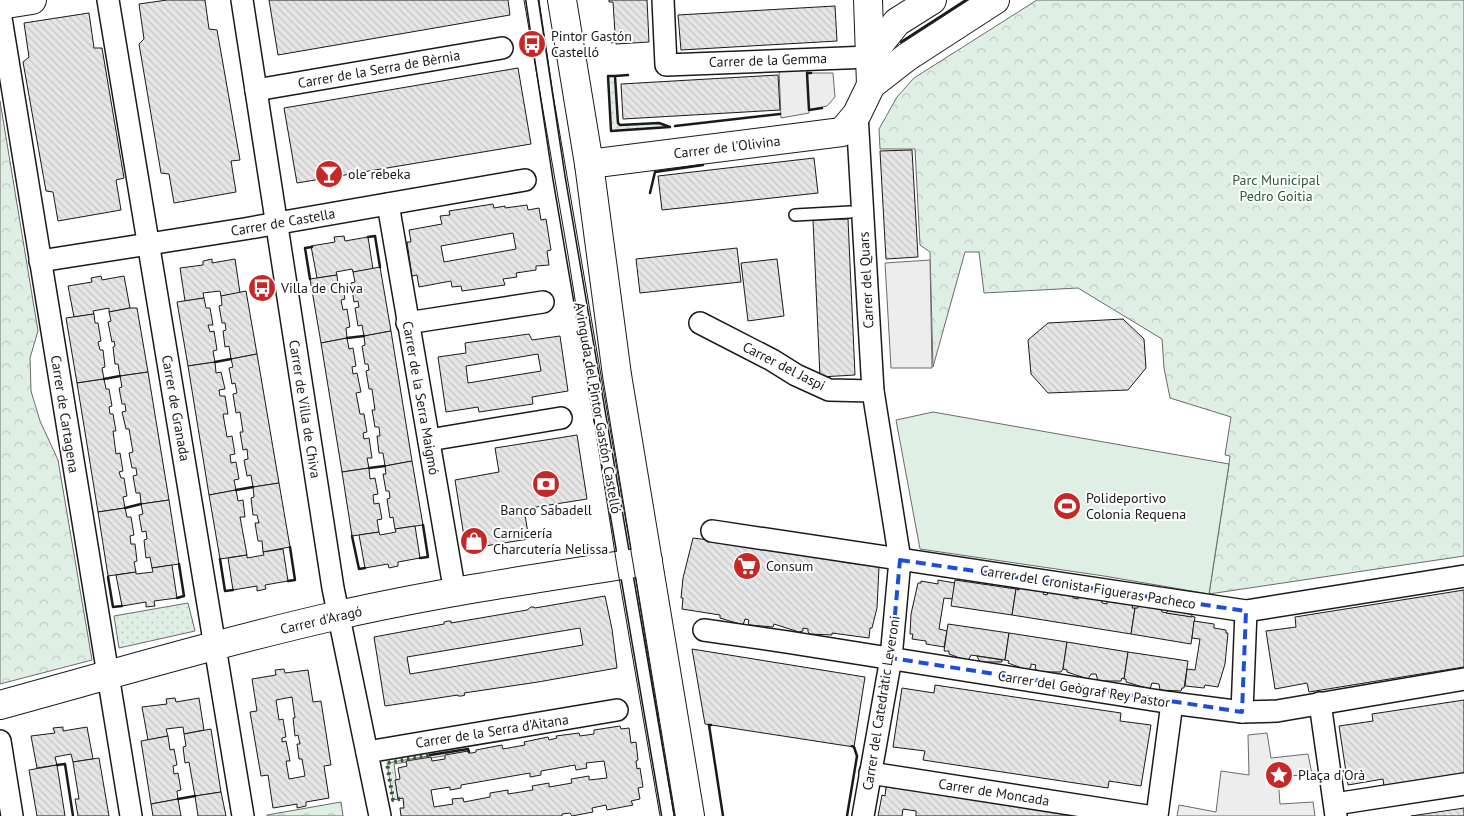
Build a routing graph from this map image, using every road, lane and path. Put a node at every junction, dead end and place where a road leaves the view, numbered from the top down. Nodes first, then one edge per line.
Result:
1 (32, 0) edge
2 (108, 0) edge
3 (242, 0) edge
4 (532, 0) edge
5 (562, 0) edge
6 (663, 0) edge
7 (868, 0) edge
8 (932, 0) edge
9 (995, 0) edge
10 (0, 5) edge
11 (0, 12) edge
12 (502, 48) dead end
13 (870, 57) junction
14 (871, 86) junction
15 (256, 90) junction
16 (857, 114) junction
17 (588, 164) junction
18 (525, 180) dead end
19 (388, 204) junction
20 (850, 212) dead end
21 (795, 215) dead end
22 (277, 224) junction
23 (148, 245) junction
24 (40, 261) junction
25 (543, 302) dead end
26 (407, 323) junction
27 (700, 323) dead end
28 (873, 391) junction
29 (561, 418) dead end
30 (429, 440) junction
31 (712, 531) dead end
32 (900, 560) junction
33 (636, 562) junction
34 (1464, 576) edge
35 (455, 593) junction
36 (1246, 611) junction
37 (338, 615) junction
38 (704, 630) dead end
39 (216, 645) junction
40 (891, 658) junction
41 (108, 675) junction
42 (1464, 679) edge
43 (1172, 703) junction
44 (1320, 703) junction
45 (0, 705) edge
46 (618, 710) dead end
47 (1242, 712) junction
48 (0, 741) edge
49 (367, 752) junction
50 (870, 773) junction
51 (1464, 784) edge
52 (1336, 810) edge
53 (12, 816) edge
54 (131, 816) edge
55 (243, 816) edge
56 (380, 816) edge
57 (668, 816) edge
58 (690, 816) edge
59 (863, 816) edge
60 (1147, 816) edge
61 (1156, 816) edge

1 - 10 street
2 - 23 street, Carrer de Granada
3 - 15 street, Carrer de Villa de Chiva
4 - 33 lane, Avinguda del Pintor Gastón Castelló
5 - 17 street, Avinguda del Pintor Gastón Castelló
6 - 13 street, Carrer de la Gemma
7 - 13 street, Carrer del Quars
8 - 13 street
9 - 14 street
11 - 24 street, Carrer de Cartagena
12 - 15 street, Carrer de la Serra de Bèrnia
13 - 14 street, Carrer del Quars
14 - 16 street, Carrer del Quars
15 - 22 street, Carrer de Villa de Chiva
16 - 17 street, Carrer de l'Olivina
16 - 28 street, Carrer del Quars
17 - 33 street, Avinguda del Pintor Gastón Castelló
18 - 19 street, Carrer de Castella
19 - 22 street, Carrer de Castella
19 - 26 street, Carrer de la Serra Maigmó
20 - 21 lane
22 - 23 street, Carrer de Castella
22 - 37 street, Carrer de Villa de Chiva
23 - 24 street, Carrer de Castella
23 - 39 street, Carrer de Granada
24 - 41 street, Carrer de Cartagena
25 - 26 street
26 - 30 street, Carrer de la Serra Maigmó
27 - 28 street, Carrer del Jaspi
28 - 32 street, Carrer del Quars
29 - 30 street
30 - 35 street, Carrer de la Serra Maigmó
31 - 32 street, Carrer del Cronista Figueras Pacheco
32 - 36 street, Carrer del Cronista Figueras Pacheco
32 - 40 street, Carrer del Catedràtic Leveroni
33 - 35 street, Carrer d'Aragó
33 - 57 lane, Avinguda del Pintor Gastón Castelló
33 - 58 street, Avinguda del Pintor Gastón Castelló
34 - 36 street, Carrer del Cronista Figueras Pacheco
35 - 37 street, Carrer d'Aragó
36 - 47 street
37 - 39 street, Carrer d'Aragó
37 - 49 street, Carrer de Villa de Chiva
38 - 40 street, Carrer del Geògraf Rey Pastor
39 - 41 street, Carrer d'Aragó
39 - 55 street, Carrer de Granada
40 - 43 street, Carrer del Geògraf Rey Pastor
40 - 50 street, Carrer del Catedràtic Leveroni
41 - 45 street, Carrer d'Aragó
41 - 54 street, Carrer de Cartagena
42 - 44 street, Carrer del Geògraf Rey Pastor
43 - 47 street, Carrer del Geògraf Rey Pastor
43 - 61 street
44 - 47 street, Carrer del Geògraf Rey Pastor
44 - 52 street
46 - 49 street, Carrer de la Serra d'Aitana
48 - 53 street
49 - 56 street, Carrer de Villa de Chiva
50 - 59 street, Carrer del Catedràtic Leveroni
50 - 60 street, Carrer de Moncada
51 - 52 street

